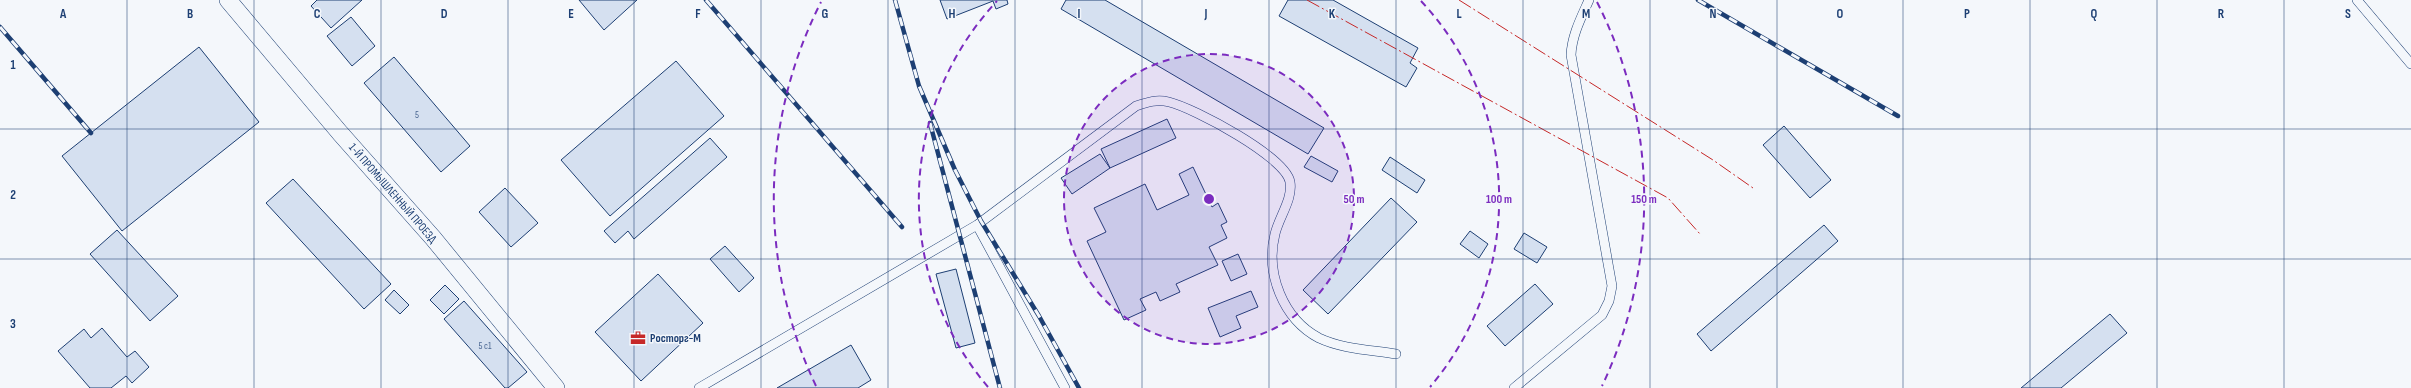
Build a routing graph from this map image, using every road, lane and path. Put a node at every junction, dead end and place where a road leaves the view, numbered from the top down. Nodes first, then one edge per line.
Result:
1 (228, 0) edge
2 (1589, 0) edge
3 (2357, 0) edge
4 (2411, 64) edge
5 (977, 224) junction
6 (1396, 354) dead end
7 (556, 388) edge
8 (699, 388) edge
9 (1065, 388) edge
10 (1514, 388) edge

1 - 7 street, 1-Й ПРОМЫШЛЕННЫЙ ПРОЕЗД
2 - 10 lane
3 - 4 lane
5 - 6 lane
5 - 8 lane
5 - 9 lane

